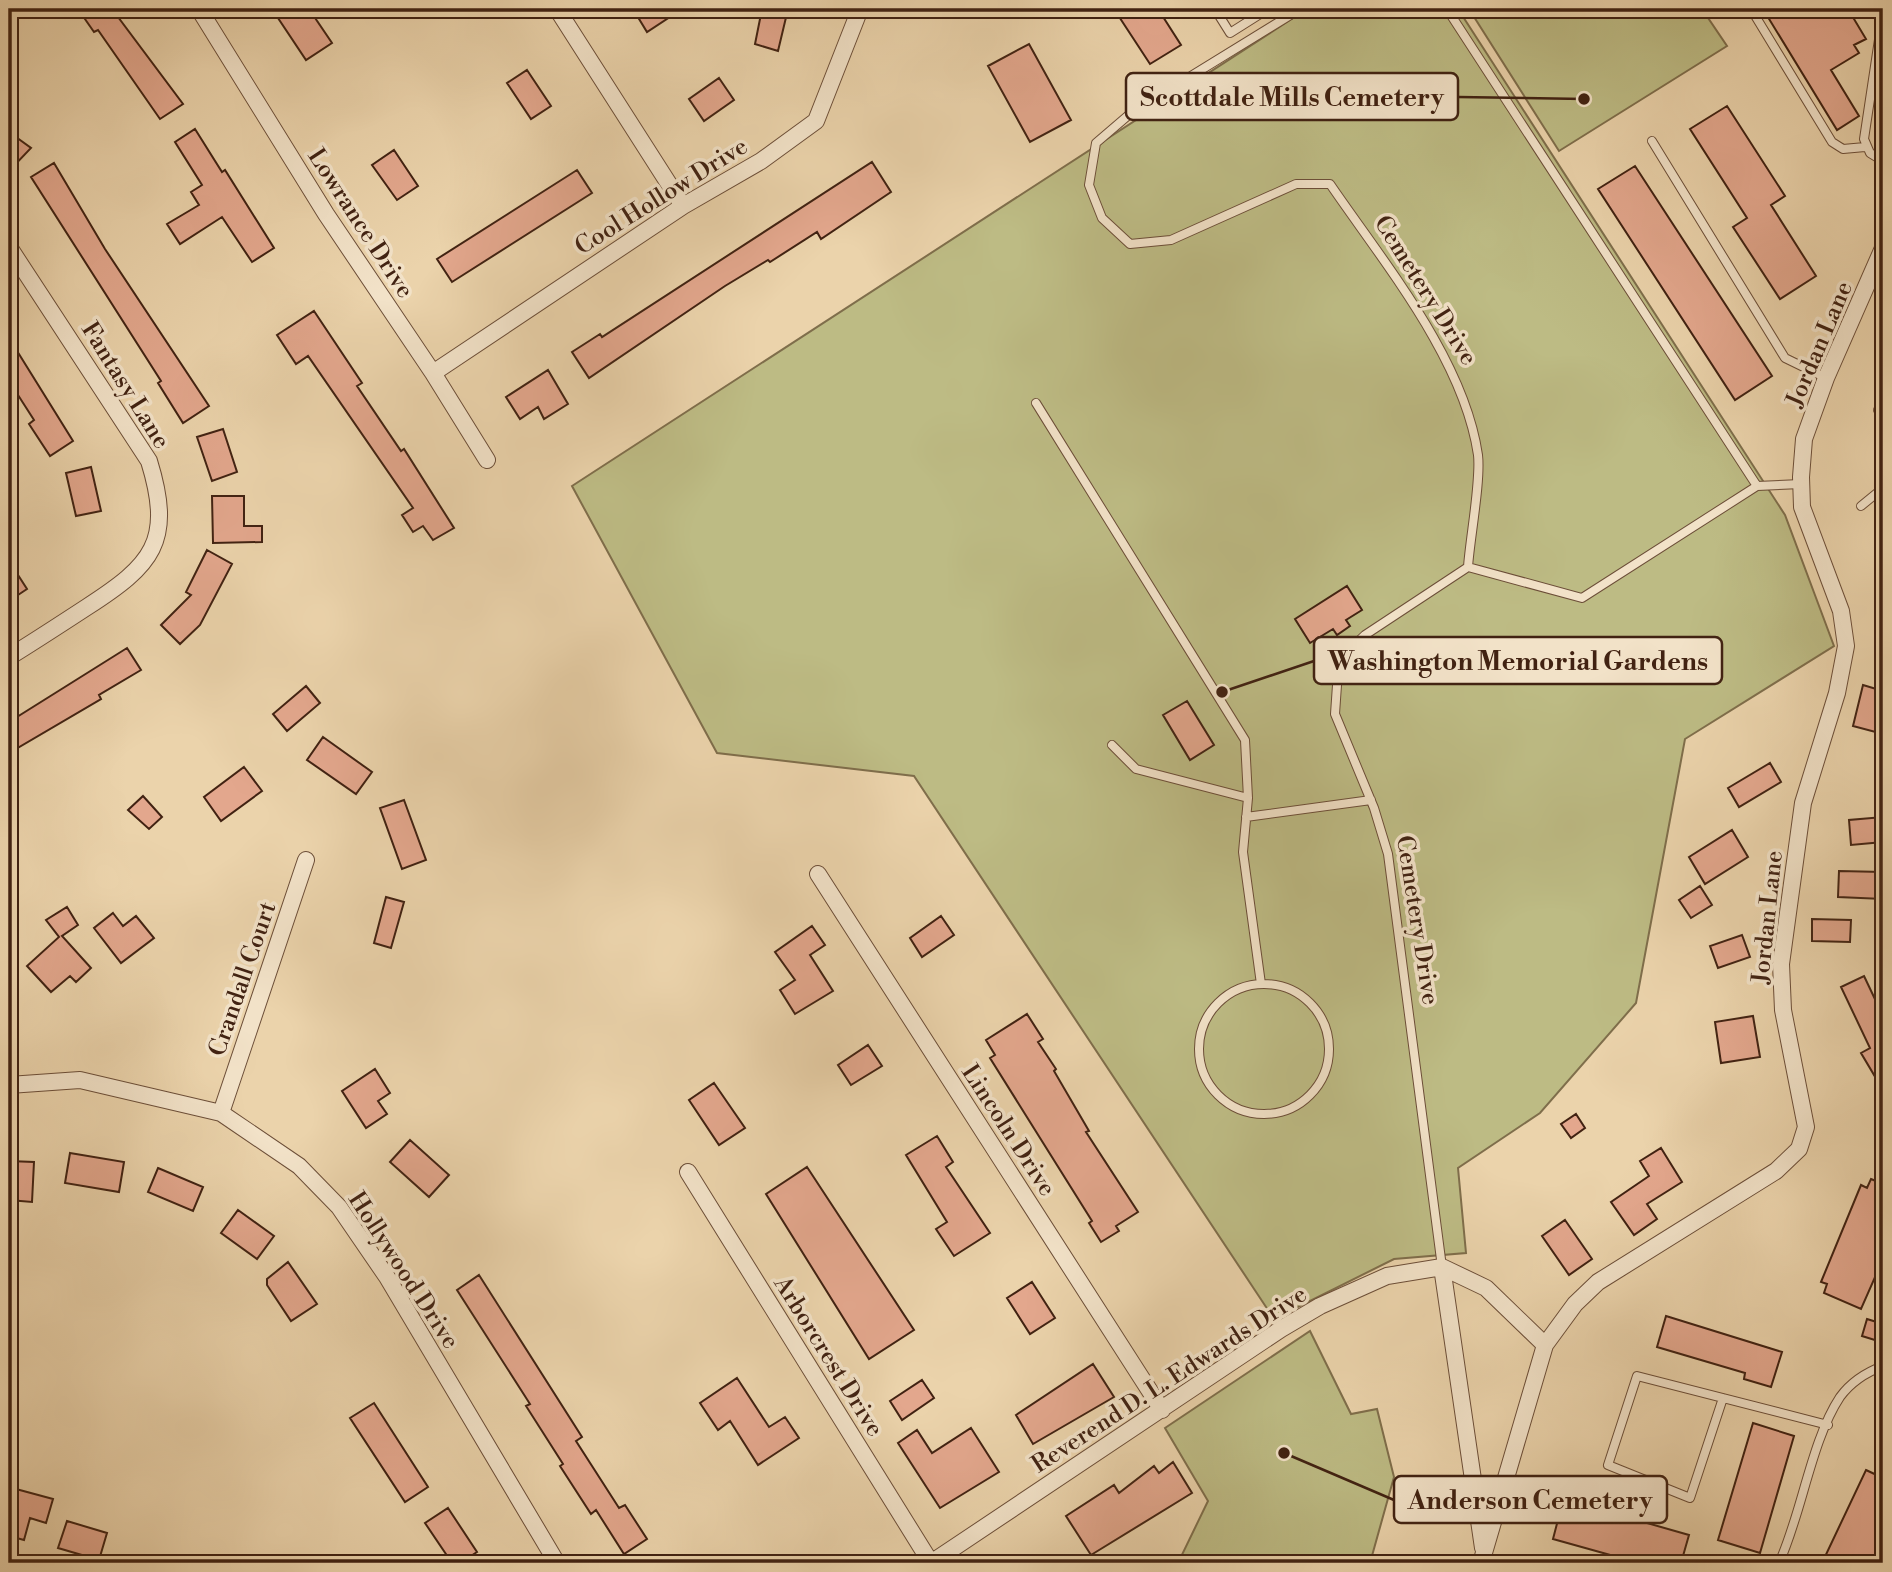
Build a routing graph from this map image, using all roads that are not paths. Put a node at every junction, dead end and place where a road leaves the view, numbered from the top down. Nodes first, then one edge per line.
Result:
1 (199, 9) edge
2 (557, 9) edge
3 (1215, 9) edge
4 (1268, 9) edge
5 (1300, 9) edge
6 (1447, 9) edge
7 (1751, 9) edge
8 (859, 11) edge
9 (1883, 13) edge
10 (1652, 141) dead end
11 (1866, 147) junction
12 (1883, 161) edge
13 (684, 206) junction
14 (9, 247) edge
15 (1883, 248) edge
16 (433, 373) junction
17 (1826, 378) junction
18 (1036, 403) dead end
19 (487, 460) dead end
20 (1801, 484) junction
21 (1757, 486) junction
22 (1883, 488) edge
23 (1861, 506) dead end
24 (1468, 567) junction
25 (9, 657) edge
26 (1112, 745) dead end
27 (1248, 798) junction
28 (1371, 800) junction
29 (1246, 817) junction
30 (306, 860) dead end
31 (818, 874) dead end
32 (1261, 984) junction
33 (9, 1085) edge
34 (221, 1113) junction
35 (688, 1172) dead end
36 (1442, 1267) junction
37 (1545, 1345) junction
38 (1883, 1366) edge
39 (1723, 1398) junction
40 (1161, 1410) junction
41 (1828, 1425) junction
42 (1483, 1559) edge
43 (557, 1563) edge
44 (931, 1563) edge
45 (1779, 1563) edge

1 - 16 street, Lowrance Drive
2 - 13 street
3 - 4 lane
5 - 24 lane, Cemetery Drive
6 - 21 lane
7 - 11 lane
8 - 13 street, Cool Hollow Drive
9 - 11 lane
10 - 17 lane
11 - 12 lane
13 - 16 street, Cool Hollow Drive
14 - 25 street, Fantasy Lane
15 - 17 street, Jordan Lane
16 - 19 street, Lowrance Drive
17 - 20 street, Jordan Lane
18 - 27 lane
20 - 21 lane
20 - 37 street, Jordan Lane
21 - 24 lane
22 - 23 lane
24 - 28 lane, Cemetery Drive
26 - 27 lane
27 - 29 lane
28 - 29 lane
28 - 36 lane, Cemetery Drive
29 - 32 lane
30 - 34 street, Crandall Court
31 - 40 street, Lincoln Drive
32 - 32 lane
33 - 34 street, Hollywood Drive
34 - 43 street, Hollywood Drive
35 - 44 street, Arborcrest Drive
36 - 37 street
36 - 40 street, Reverend D. L. Edwards Drive
36 - 42 street, Cemetery Drive
37 - 42 street, Jordan Lane
38 - 41 lane
39 - 39 lane
39 - 41 lane
40 - 44 street, Reverend D. L. Edwards Drive
41 - 45 lane

